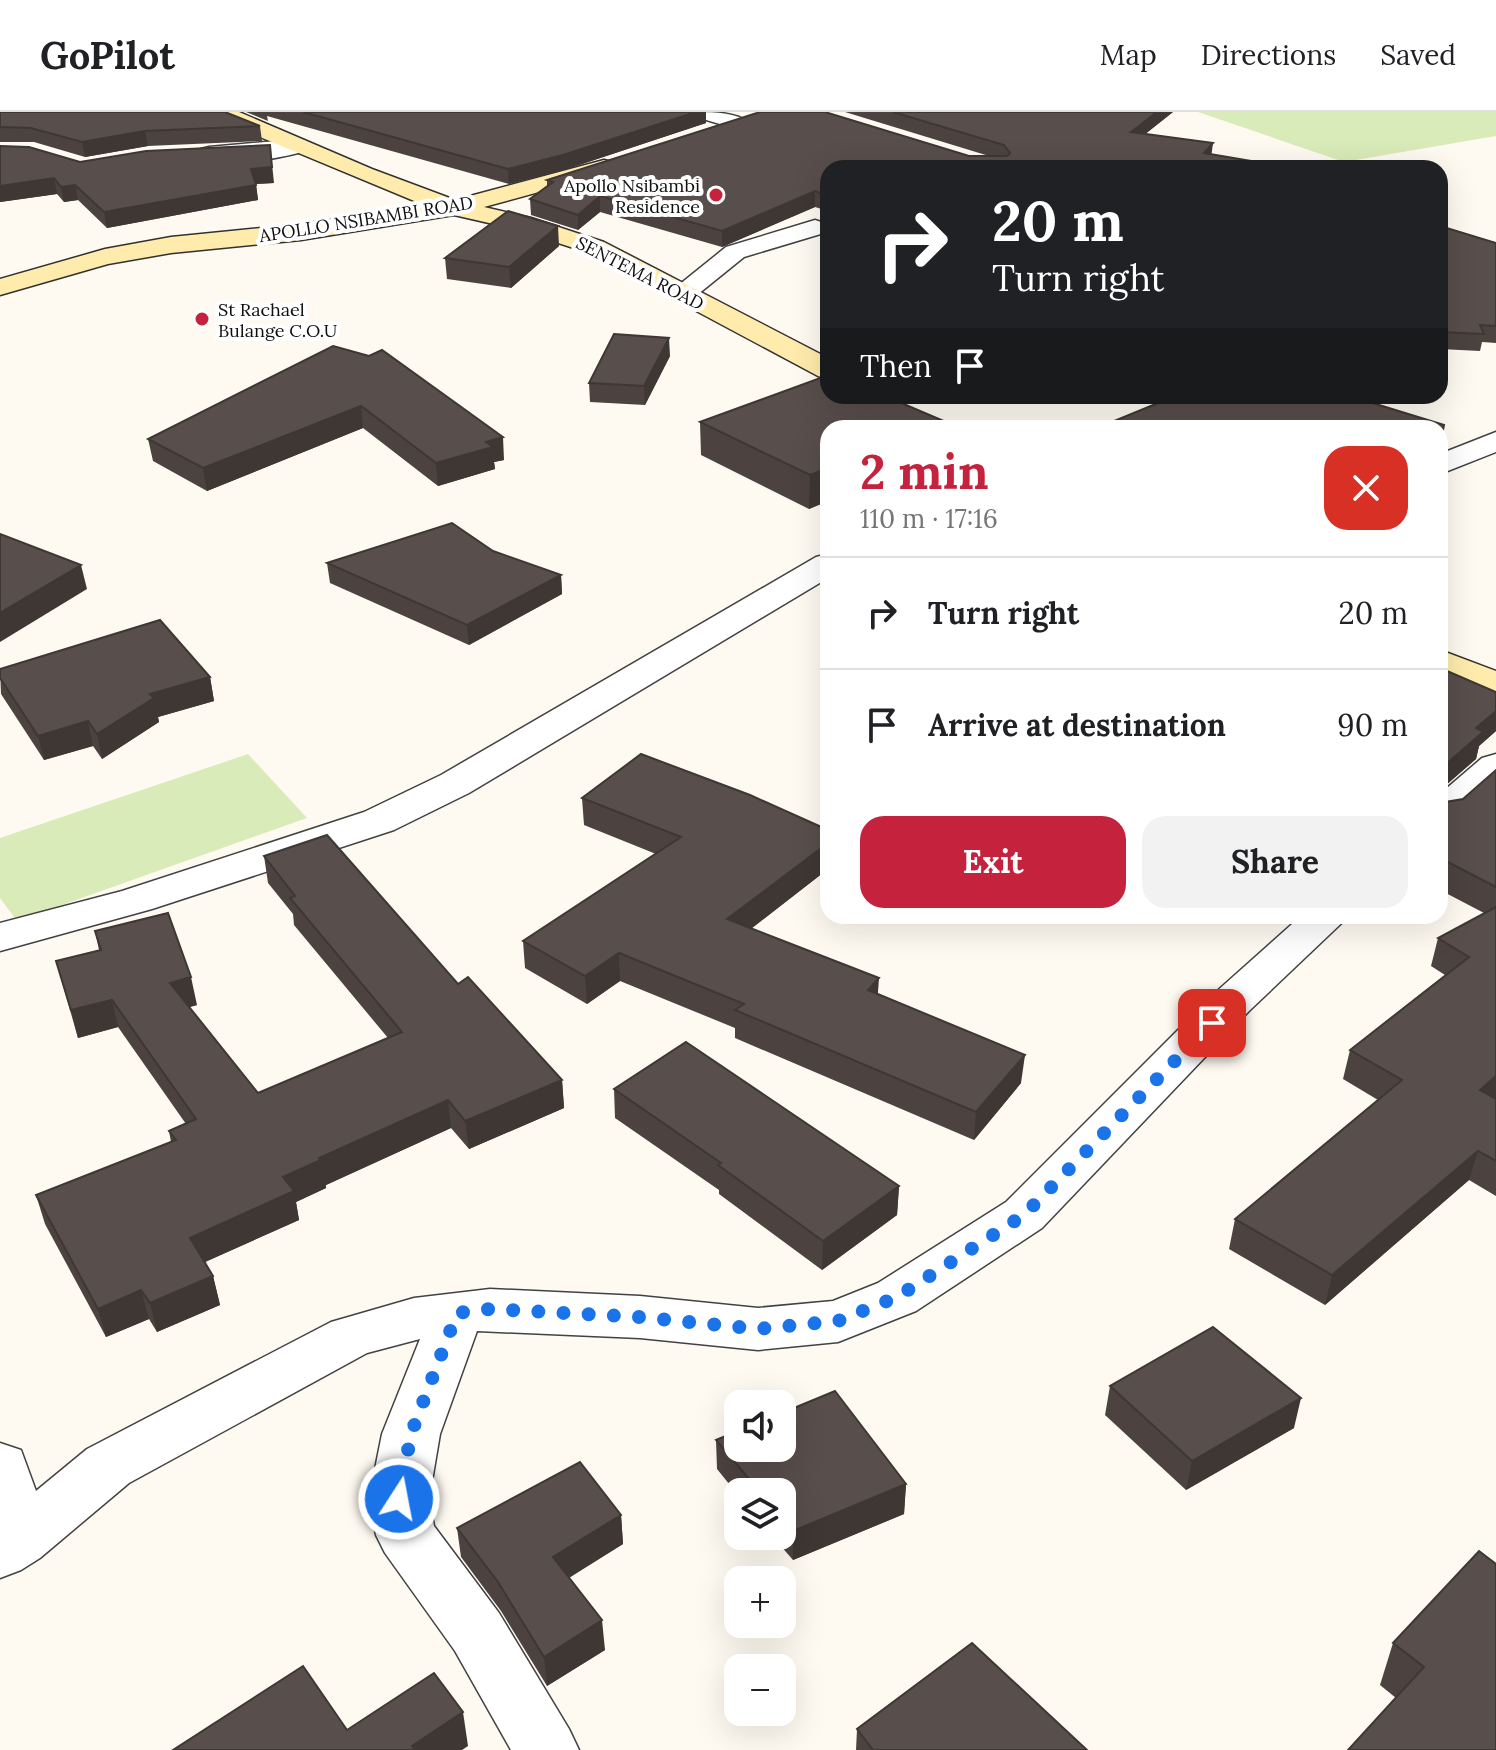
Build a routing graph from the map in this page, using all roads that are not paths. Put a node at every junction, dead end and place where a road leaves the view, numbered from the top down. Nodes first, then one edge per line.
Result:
1 (220, 112) edge
2 (704, 112) edge
3 (749, 119) joint
4 (693, 137) edge
5 (298, 146) junction
6 (179, 155) edge
7 (623, 160) edge
8 (454, 208) junction
9 (815, 228) dead end
10 (0, 287) edge
11 (682, 293) junction
12 (820, 366) edge
13 (1496, 441) edge
14 (1448, 462) edge
15 (820, 569) edge
16 (1448, 664) edge
17 (1496, 685) edge
18 (1496, 766) edge
19 (1448, 808) edge
20 (1318, 924) edge
21 (0, 937) edge
22 (457, 1313) junction
23 (0, 1467) edge
24 (10, 1546) edge
25 (546, 1750) edge

1 - 5 main road, SENTEMA ROAD
2 - 3 street
3 - 4 main road
5 - 6 street
5 - 8 main road, SENTEMA ROAD
7 - 8 main road, APOLLO NSIBAMBI ROAD
8 - 10 main road, APOLLO NSIBAMBI ROAD
8 - 11 main road, SENTEMA ROAD
9 - 11 street
11 - 12 main road, SENTEMA ROAD
13 - 14 street
15 - 21 street
16 - 17 main road
18 - 19 street
20 - 22 street
22 - 24 street
22 - 25 street
23 - 24 street

